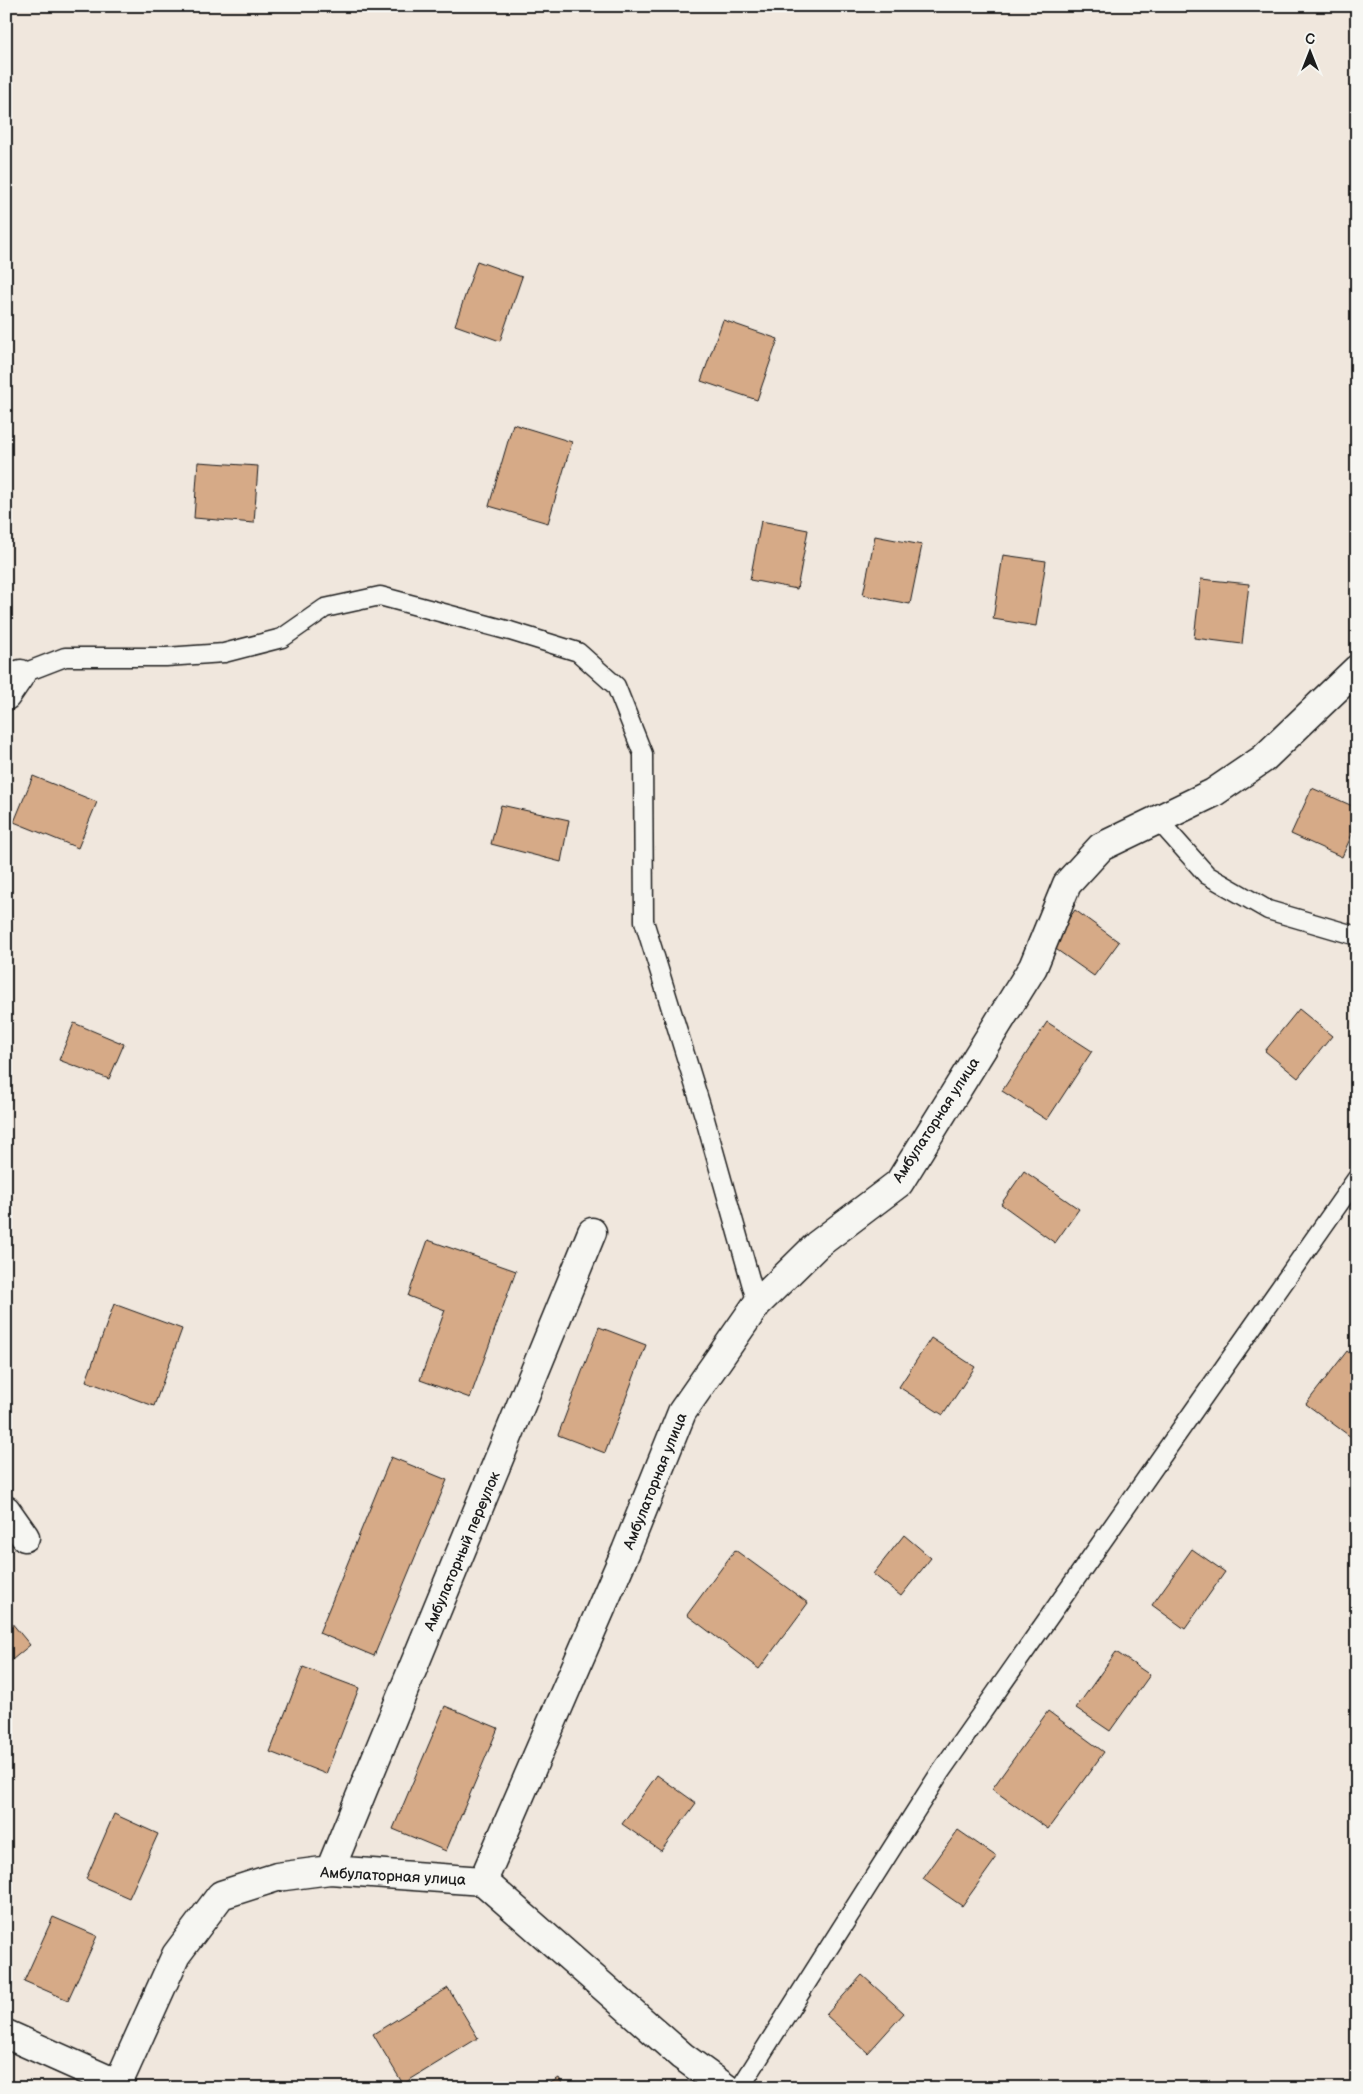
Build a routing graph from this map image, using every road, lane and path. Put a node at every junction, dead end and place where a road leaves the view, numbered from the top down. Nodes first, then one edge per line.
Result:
1 (1357, 669) edge
2 (21, 674) joint
3 (6, 696) edge
4 (1158, 820) junction
5 (1357, 936) edge
6 (1357, 1178) edge
7 (592, 1232) dead end
8 (757, 1304) junction
9 (6, 1510) edge
10 (25, 1537) dead end
11 (330, 1870) junction
12 (483, 1880) junction
13 (6, 2034) edge
14 (117, 2086) edge
15 (726, 2088) edge
16 (740, 2088) edge

1 - 4 street, Амбулаторная улица
2 - 3 street
2 - 8 lane
4 - 5 lane
4 - 8 street, Амбулаторная улица
6 - 16 lane
7 - 11 street, Амбулаторный переулок
8 - 12 street, Амбулаторная улица
9 - 10 street
11 - 12 street, Амбулаторная улица
11 - 14 street, Амбулаторная улица
12 - 15 street
13 - 14 street

